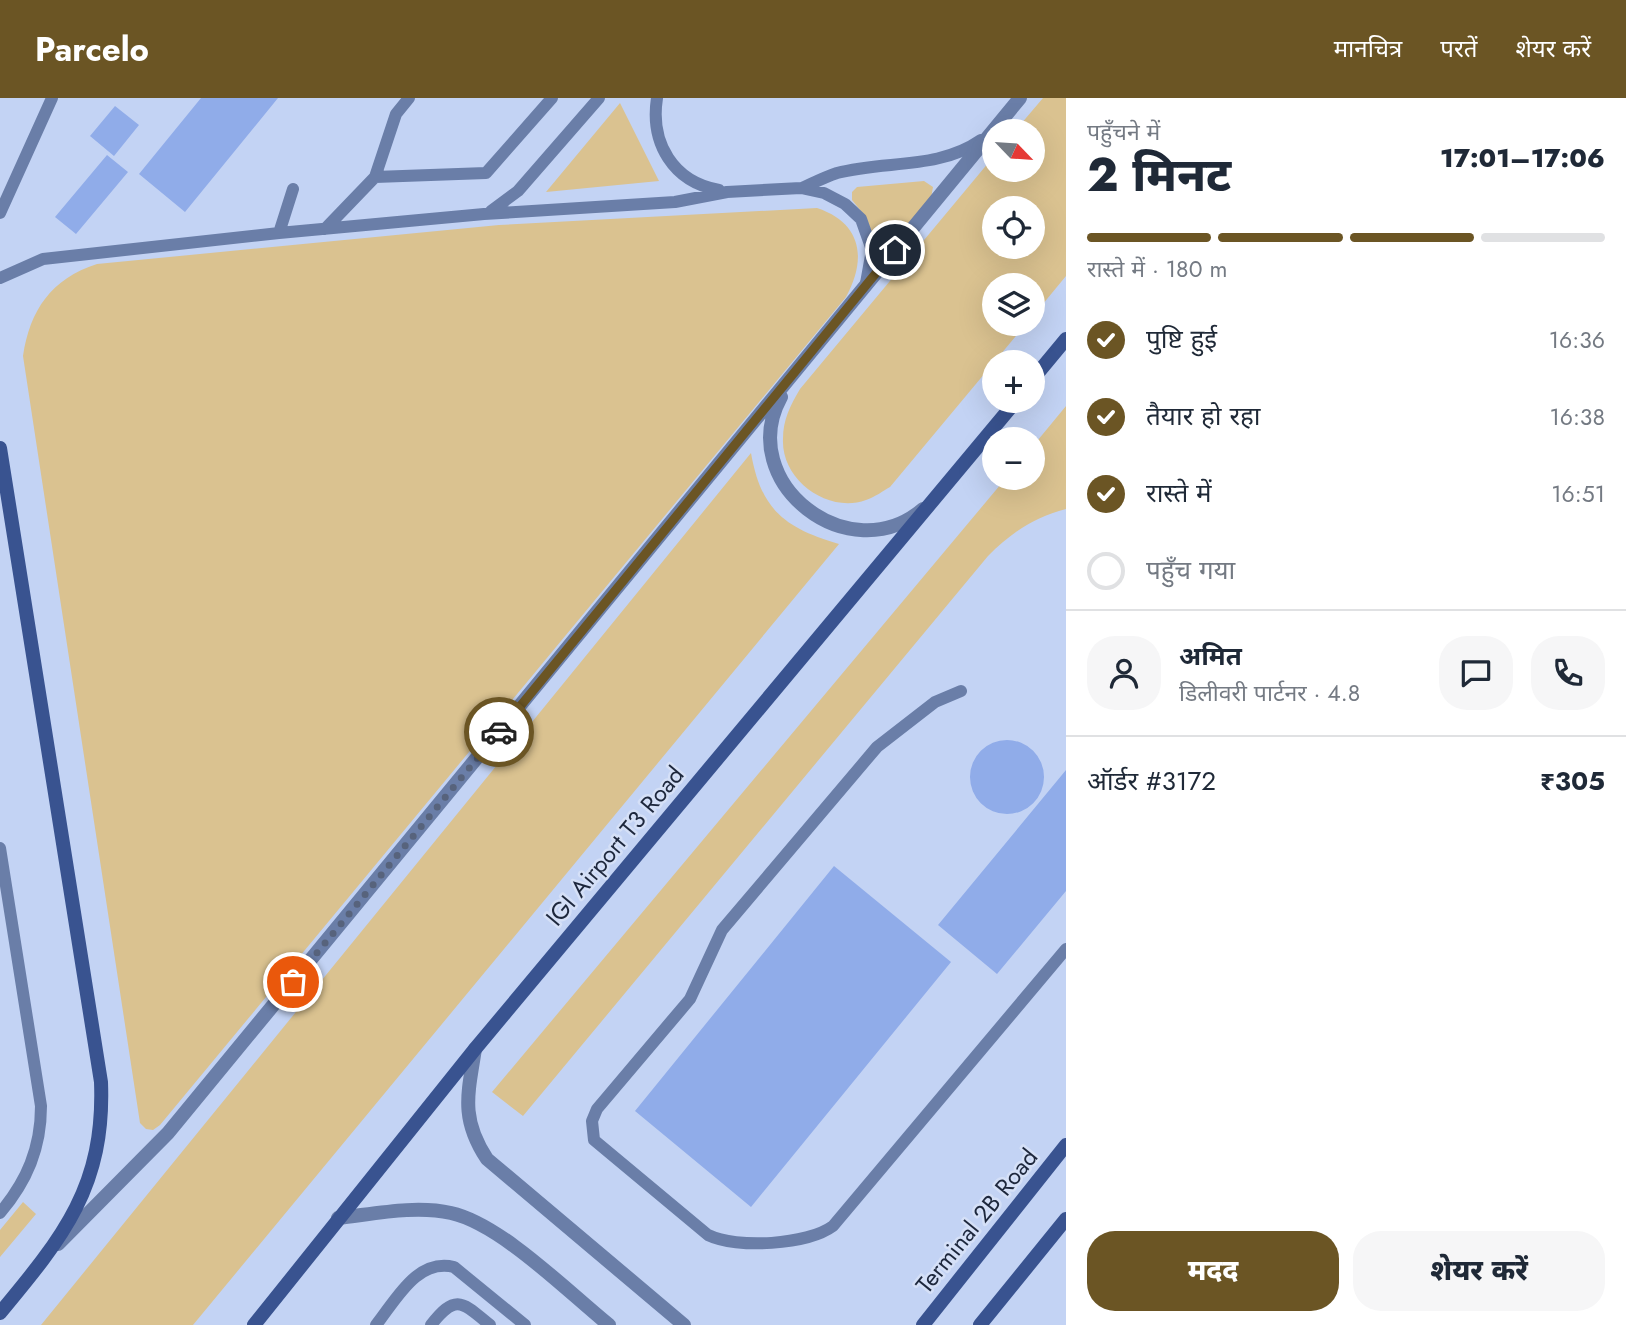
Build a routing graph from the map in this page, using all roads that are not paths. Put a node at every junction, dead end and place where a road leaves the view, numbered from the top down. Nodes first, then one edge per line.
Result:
1 (52, 98) edge
2 (61, 98) edge
3 (409, 98) edge
4 (552, 98) edge
5 (599, 98) edge
6 (657, 98) edge
7 (1020, 98) edge
8 (1002, 119) edge
9 (37, 132) junction
10 (982, 140) edge
11 (982, 144) edge
12 (375, 177) junction
13 (801, 188) junction
14 (293, 189) dead end
15 (727, 192) junction
16 (0, 213) edge
17 (484, 214) junction
18 (325, 229) junction
19 (279, 233) junction
20 (0, 278) edge
21 (864, 289) junction
22 (1066, 339) edge
23 (1045, 364) edge
24 (792, 377) junction
25 (1006, 413) edge
26 (0, 448) edge
27 (937, 496) junction
28 (961, 691) dead end
29 (0, 848) edge
30 (0, 903) edge
31 (13, 929) junction
32 (1066, 949) edge
33 (475, 1049) junction
34 (1066, 1145) edge
35 (0, 1213) edge
36 (338, 1218) junction
37 (1064, 1225) edge
38 (54, 1248) junction
39 (0, 1313) edge
40 (254, 1325) edge
41 (376, 1325) edge
42 (431, 1325) edge
43 (490, 1325) edge
44 (525, 1325) edge
45 (609, 1325) edge
46 (684, 1325) edge
47 (923, 1325) edge
48 (980, 1325) edge

1 - 9 lane
2 - 9 lane
3 - 12 lane
4 - 12 lane
5 - 17 lane
6 - 15 lane
7 - 8 street
9 - 16 lane
10 - 13 lane
11 - 21 street
12 - 18 lane
13 - 15 lane
13 - 21 lane
14 - 19 lane
15 - 17 lane
17 - 18 lane
18 - 19 lane
19 - 20 lane
21 - 24 street
22 - 23 main road
24 - 27 street
24 - 38 street
25 - 27 main road, IGI Airport T3 Road
26 - 38 main road
27 - 33 main road, IGI Airport T3 Road
28 - 32 lane
29 - 31 lane
30 - 31 lane
31 - 35 lane
33 - 36 main road, IGI Airport T3 Road
33 - 46 street
34 - 47 main road, Terminal 2B Road
36 - 40 main road, IGI Airport T3 Road
36 - 45 street
37 - 48 main road
38 - 39 main road
41 - 44 lane
42 - 43 lane

